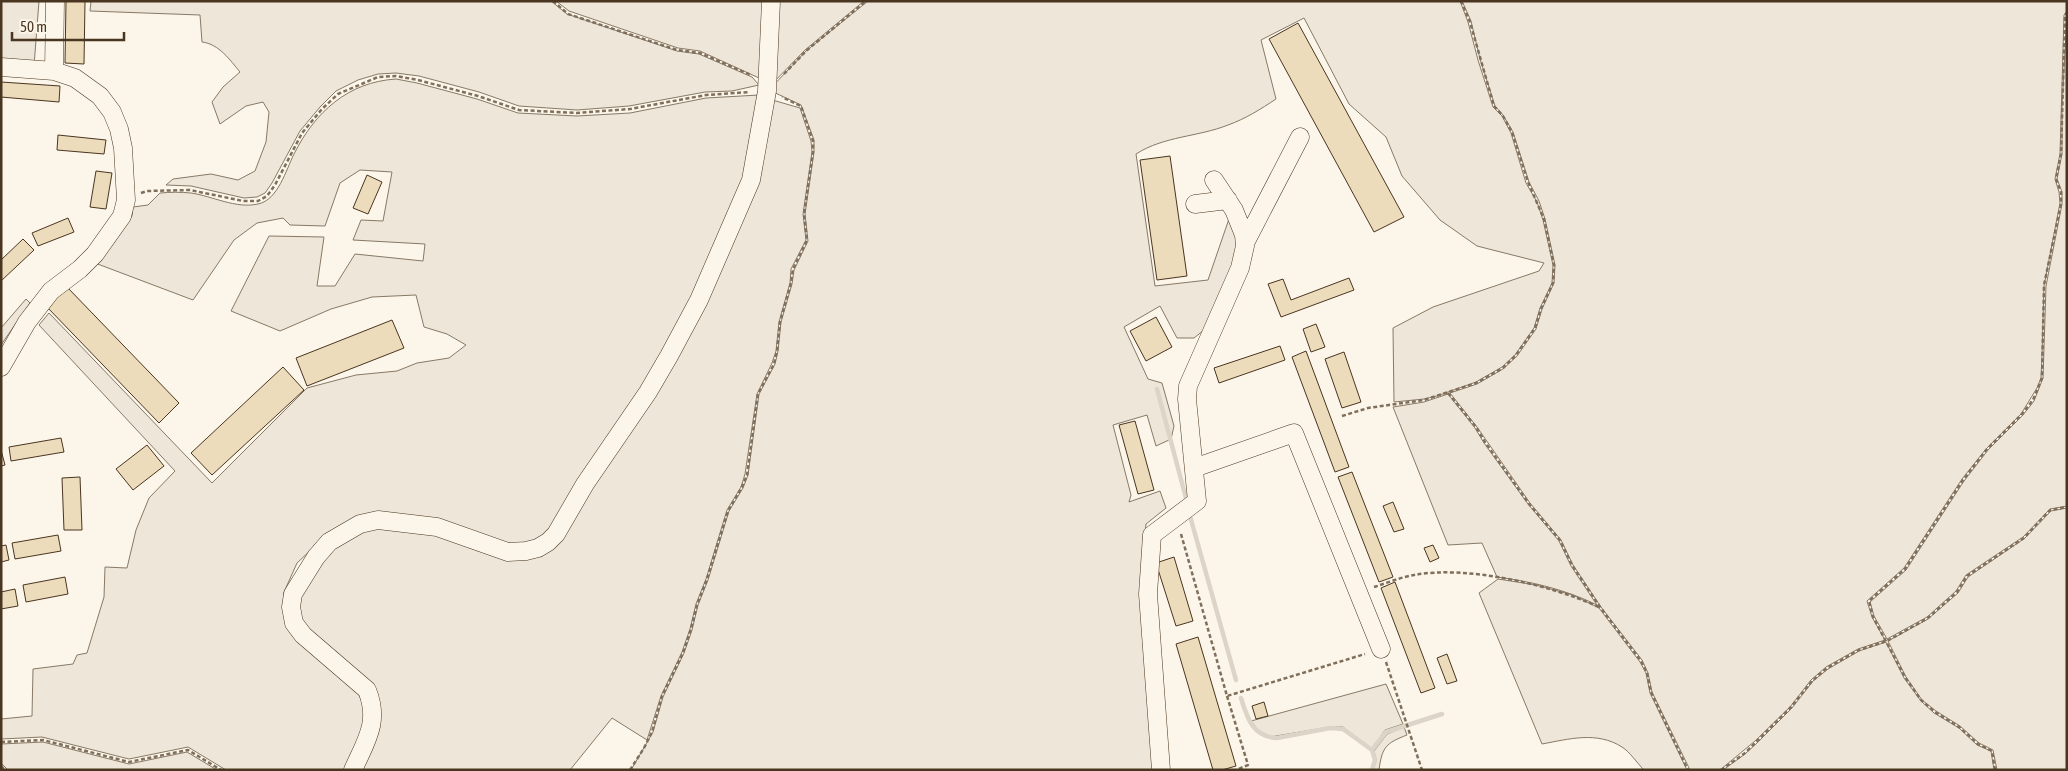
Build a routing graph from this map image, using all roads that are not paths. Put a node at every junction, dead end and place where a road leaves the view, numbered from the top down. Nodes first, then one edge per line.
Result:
1 (55, 1) edge
2 (771, 1) edge
3 (1, 67) edge
4 (54, 72) junction
5 (1300, 137) dead end
6 (1214, 180) dead end
7 (1228, 200) junction
8 (1195, 204) dead end
9 (1245, 243) junction
10 (1, 367) edge
11 (1194, 468) junction
12 (1381, 649) road end
13 (353, 770) edge
14 (1161, 770) edge

1 - 4 street
2 - 13 street
3 - 4 street
4 - 10 street
5 - 9 street
6 - 7 street
7 - 8 street
7 - 9 street
9 - 11 street
11 - 12 street
11 - 14 street

